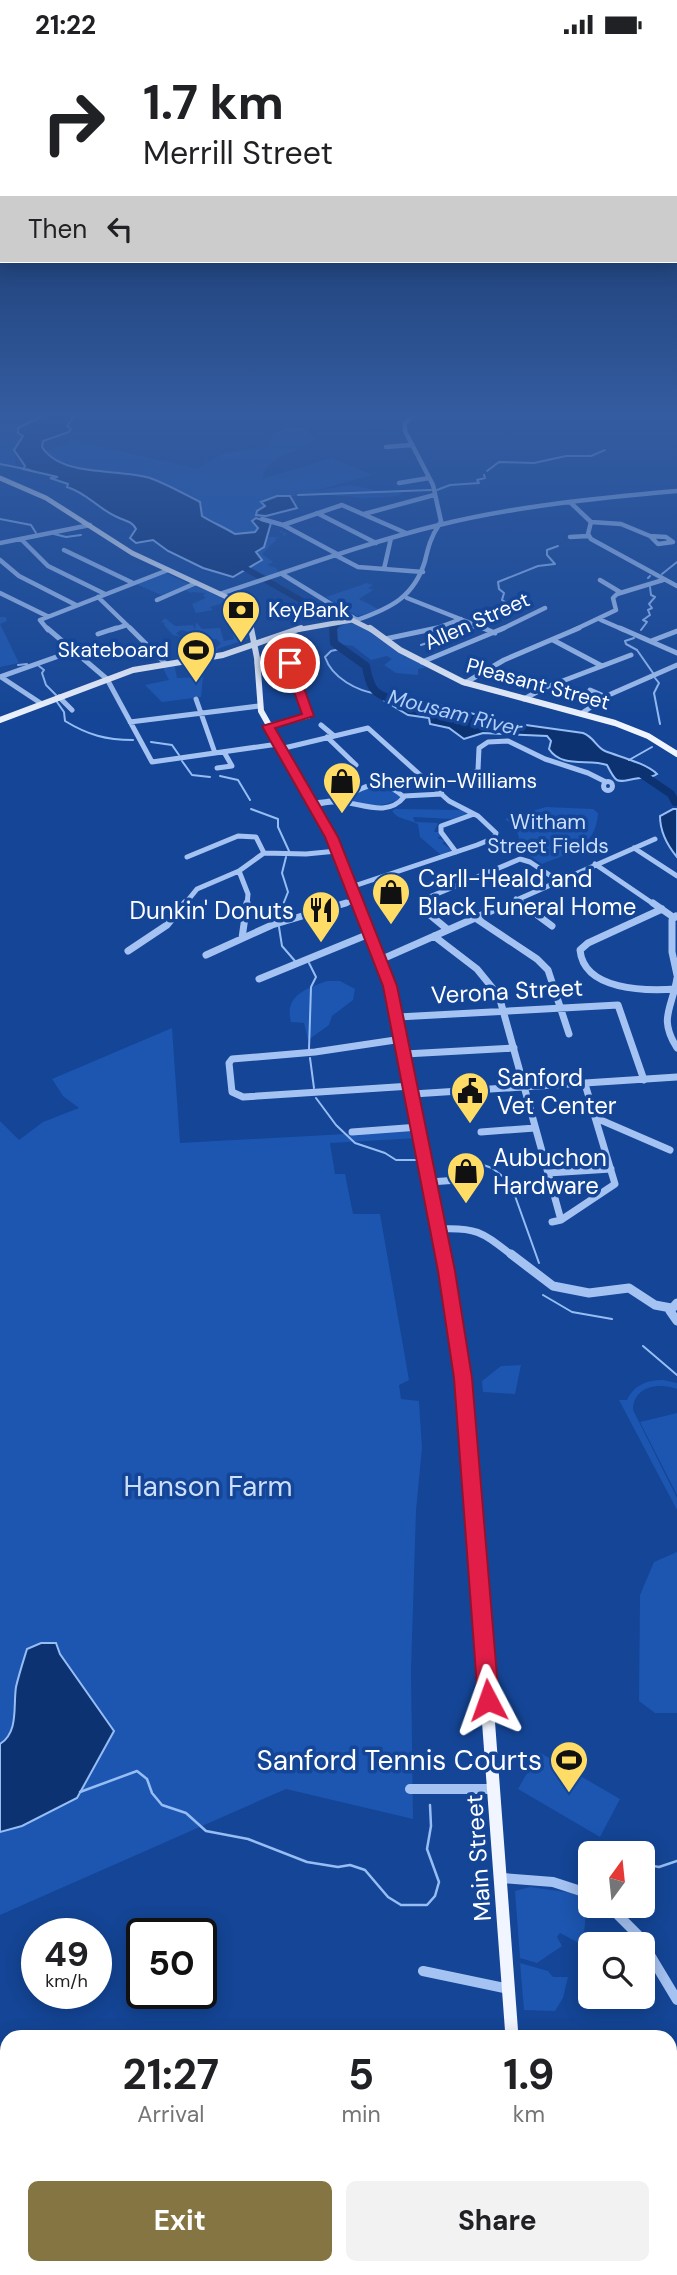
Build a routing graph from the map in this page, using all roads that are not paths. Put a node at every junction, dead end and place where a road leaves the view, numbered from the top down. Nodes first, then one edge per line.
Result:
1 (78, 518) edge
2 (304, 518) edge
3 (327, 518) edge
4 (371, 518) edge
5 (440, 518) edge
6 (482, 518) edge
7 (588, 518) edge
8 (262, 519) dead end
9 (591, 521) junction
10 (90, 525) junction
11 (284, 525) junction
12 (439, 525) junction
13 (406, 533) junction
14 (588, 536) junction
15 (650, 536) junction
16 (570, 537) dead end
17 (391, 538) junction
18 (21, 539) junction
19 (0, 543) edge
20 (376, 543) junction
21 (64, 550) dead end
22 (338, 556) junction
23 (0, 560) edge
24 (384, 569) junction
25 (168, 571) junction
26 (423, 572) junction
27 (282, 574) junction
28 (600, 580) dead end
29 (663, 580) junction
30 (133, 583) junction
31 (196, 583) junction
32 (677, 586) edge
33 (620, 592) junction
34 (0, 593) edge
35 (104, 594) junction
36 (220, 594) junction
37 (98, 597) junction
38 (407, 598) junction
39 (157, 600) dead end
40 (76, 605) junction
41 (545, 608) dead end
42 (47, 616) junction
43 (461, 619) junction
44 (357, 620) junction
45 (601, 621) junction
46 (127, 625) junction
47 (677, 631) edge
48 (495, 633) junction
49 (98, 634) dead end
50 (385, 639) junction
51 (553, 640) junction
52 (651, 641) junction
53 (254, 642) junction
54 (73, 651) junction
55 (236, 652) junction
56 (677, 653) edge
57 (631, 655) dead end
58 (257, 660) junction
59 (422, 662) junction
60 (165, 663) junction
61 (677, 665) edge
62 (602, 666) junction
63 (1, 677) edge
64 (107, 679) junction
65 (465, 683) junction
66 (590, 690) dead end
67 (60, 697) junction
68 (606, 697) junction
69 (196, 699) dead end
70 (524, 699) junction
71 (42, 704) junction
72 (259, 706) junction
73 (72, 710) dead end
74 (0, 712) edge
75 (200, 713) junction
76 (582, 713) junction
77 (8, 717) junction
78 (0, 720) edge
79 (130, 722) junction
80 (321, 725) dead end
81 (268, 726) junction
82 (330, 736) junction
83 (279, 746) junction
84 (224, 751) junction
85 (215, 753) junction
86 (677, 754) edge
87 (356, 765) dead end
88 (217, 768) dead end
89 (606, 782) dead end
90 (435, 786) junction
91 (442, 794) junction
92 (404, 796) junction
93 (345, 800) junction
94 (313, 804) junction
95 (474, 814) junction
96 (655, 839) dead end
97 (634, 848) junction
98 (337, 851) junction
99 (456, 852) junction
100 (264, 853) junction
101 (187, 857) dead end
102 (595, 864) junction
103 (239, 871) junction
104 (677, 876) edge
105 (557, 880) junction
106 (351, 887) junction
107 (516, 899) junction
108 (356, 900) junction
109 (662, 909) junction
110 (675, 916) edge
111 (474, 917) junction
112 (552, 926) dead end
113 (447, 929) junction
114 (369, 934) junction
115 (434, 936) junction
116 (242, 938) junction
117 (128, 951) dead end
118 (206, 955) dead end
119 (380, 960) junction
120 (677, 977) edge
121 (259, 979) dead end
122 (676, 989) edge
123 (561, 1007) junction
124 (504, 1010) junction
125 (398, 1017) junction
126 (569, 1034) dead end
127 (402, 1039) junction
128 (514, 1048) junction
129 (677, 1048) edge
130 (405, 1054) junction
131 (677, 1077) edge
132 (644, 1080) junction
133 (585, 1084) junction
134 (524, 1087) junction
135 (412, 1090) junction
136 (596, 1118) junction
137 (419, 1127) junction
138 (536, 1128) junction
139 (352, 1132) dead end
140 (481, 1132) dead end
141 (670, 1150) dead end
142 (611, 1169) junction
143 (548, 1173) junction
144 (472, 1179) dead end
145 (430, 1182) junction
146 (561, 1220) junction
147 (552, 1222) dead end
148 (439, 1229) junction
149 (674, 1306) edge
150 (677, 1321) edge
151 (410, 1789) dead end
152 (495, 1790) junction
153 (502, 1878) junction
154 (578, 1890) edge
155 (621, 1918) edge
156 (422, 1971) dead end
157 (510, 1989) junction
158 (677, 2000) edge
159 (512, 2030) edge

1 - 10 main road, Main Street
2 - 11 street
3 - 20 street
4 - 13 street
5 - 12 street
6 - 12 street
7 - 9 street
8 - 11 street
9 - 14 street
9 - 15 street
10 - 18 street
10 - 25 main road, Main Street
11 - 22 street
12 - 13 street
12 - 26 street
13 - 17 street
14 - 16 street
14 - 29 street
15 - 15 street
17 - 20 street
17 - 24 street
18 - 19 street
18 - 35 street
20 - 22 street
21 - 30 street
22 - 24 street
22 - 27 street
23 - 40 street
24 - 26 street
25 - 30 street
25 - 31 main road, Main Street
26 - 38 street
27 - 36 street
27 - 44 street
28 - 33 street
29 - 32 street
29 - 33 street
30 - 35 street
31 - 36 main road, Main Street
31 - 39 street
33 - 45 street
34 - 42 street
35 - 37 street
36 - 53 main road, Main Street
37 - 40 street
37 - 46 street
38 - 43 street
38 - 44 street
40 - 42 street
41 - 48 street, Allen Street
42 - 54 street
43 - 48 street
43 - 50 street
44 - 50 main road, Pleasant Street
44 - 53 main road
45 - 51 street
45 - 52 street
46 - 49 street
46 - 60 street
47 - 52 street
48 - 59 street, Allen Street
50 - 59 main road, Pleasant Street
51 - 62 street
51 - 65 street
52 - 56 street
53 - 55 main road
53 - 58 main road, Main Street
54 - 63 street
54 - 64 street
55 - 58 main road
55 - 60 main road
57 - 62 street
58 - 72 main road, Main Street
58 - 81 street
59 - 65 main road, Pleasant Street
60 - 64 main road
61 - 68 street
62 - 70 street
63 - 71 street
64 - 67 main road
64 - 79 street
65 - 70 main road, Pleasant Street
66 - 68 street
67 - 71 main road
67 - 73 street
68 - 76 street
69 - 75 street
70 - 76 main road, Pleasant Street
71 - 77 main road
72 - 75 street
72 - 81 main road, Main Street
74 - 77 street
75 - 79 street
75 - 85 street
76 - 86 main road, Pleasant Street
77 - 78 main road
79 - 85 street
80 - 82 street
81 - 83 main road, Main Street
82 - 83 street
82 - 87 street
82 - 90 street
83 - 84 street
83 - 94 main road, Main Street
84 - 85 street
84 - 88 street
89 - 90 street
90 - 91 street
91 - 92 street
91 - 95 street
92 - 93 street
92 - 93 street
93 - 94 street
94 - 98 main road, Main Street
95 - 99 street
95 - 99 street
96 - 97 street
97 - 102 street
97 - 104 street
98 - 100 street
98 - 106 main road, Main Street
99 - 106 street
100 - 101 street
100 - 103 street
102 - 105 street
102 - 109 street
103 - 116 street
103 - 117 street
105 - 107 street
105 - 113 street
106 - 108 main road, Main Street
107 - 111 street
107 - 112 street
108 - 114 main road, Main Street
108 - 116 street
109 - 110 street
109 - 122 street
110 - 120 street
111 - 113 street
111 - 123 street
113 - 115 street
114 - 119 main road, Main Street
114 - 121 street
115 - 119 street
115 - 124 street
116 - 118 street
119 - 125 main road, Main Street
120 - 122 street
122 - 129 street
123 - 124 street, Verona Street
123 - 126 street
123 - 132 street, Verona Street
124 - 125 street, Verona Street
124 - 128 street
125 - 127 main road, Main Street
127 - 130 main road, Main Street
127 - 135 street
128 - 130 street
128 - 134 street
130 - 135 main road, Main Street
131 - 132 street
132 - 133 street
133 - 134 street
133 - 136 street
134 - 135 street
134 - 138 street
135 - 137 main road, Main Street
136 - 141 street
136 - 142 street
137 - 139 street
137 - 145 main road, Main Street
138 - 140 street
138 - 143 street
142 - 143 street
142 - 146 street
143 - 146 street
144 - 145 street
145 - 148 main road, Main Street
146 - 147 street
148 - 149 street
148 - 152 main road, Main Street
149 - 150 street
151 - 152 street
152 - 153 main road, Main Street
153 - 154 street
153 - 157 main road, Main Street
155 - 158 street
156 - 157 street
157 - 159 main road, Main Street

